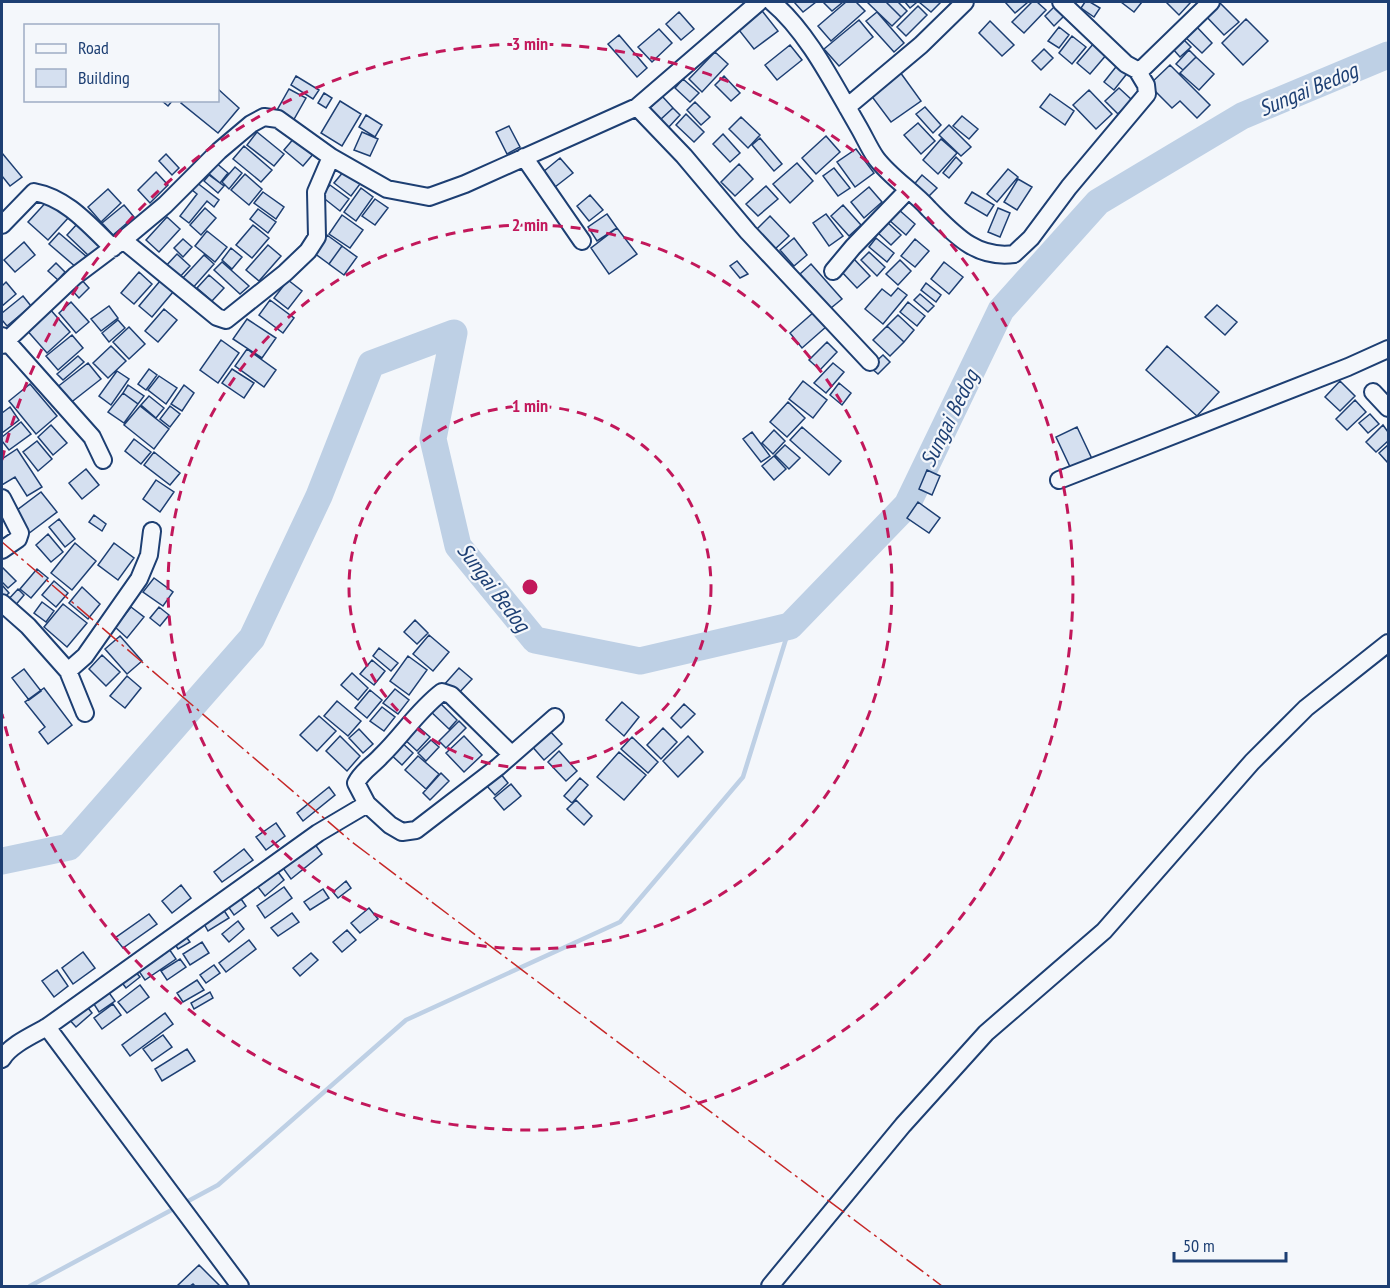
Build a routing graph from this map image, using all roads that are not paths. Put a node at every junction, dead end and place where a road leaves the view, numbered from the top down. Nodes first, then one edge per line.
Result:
1 (759, 2) edge
2 (772, 2) edge
3 (965, 2) edge
4 (1061, 2) edge
5 (1210, 2) edge
6 (1137, 70) junction
7 (637, 107) junction
8 (847, 107) junction
9 (331, 157) junction
10 (525, 157) junction
11 (907, 190) junction
12 (2, 225) edge
13 (582, 241) dead end
14 (118, 244) junction
15 (833, 271) dead end
16 (3, 340) edge
17 (1389, 349) edge
18 (870, 362) dead end
19 (1373, 392) dead end
20 (1389, 408) edge
21 (104, 460) dead end
22 (1059, 480) dead end
23 (2, 498) edge
24 (152, 531) dead end
25 (2, 550) edge
26 (2, 603) edge
27 (1389, 643) edge
28 (68, 671) junction
29 (85, 713) dead end
30 (555, 717) dead end
31 (512, 754) junction
32 (367, 804) junction
33 (47, 1026) junction
34 (2, 1059) edge
35 (240, 1287) edge
36 (770, 1287) edge

1 - 7 street
2 - 8 street
3 - 8 street
4 - 6 street
5 - 6 street
6 - 11 street
7 - 10 street
7 - 18 street
8 - 11 street
9 - 10 street
9 - 14 street
9 - 14 street
10 - 13 street
11 - 15 street
12 - 14 street
14 - 16 street
16 - 21 street
17 - 22 street
19 - 20 street
23 - 25 street
24 - 28 street
26 - 28 street
27 - 36 street
28 - 29 street
30 - 31 street
31 - 32 street
31 - 32 street
32 - 33 street
33 - 34 street
33 - 35 street

